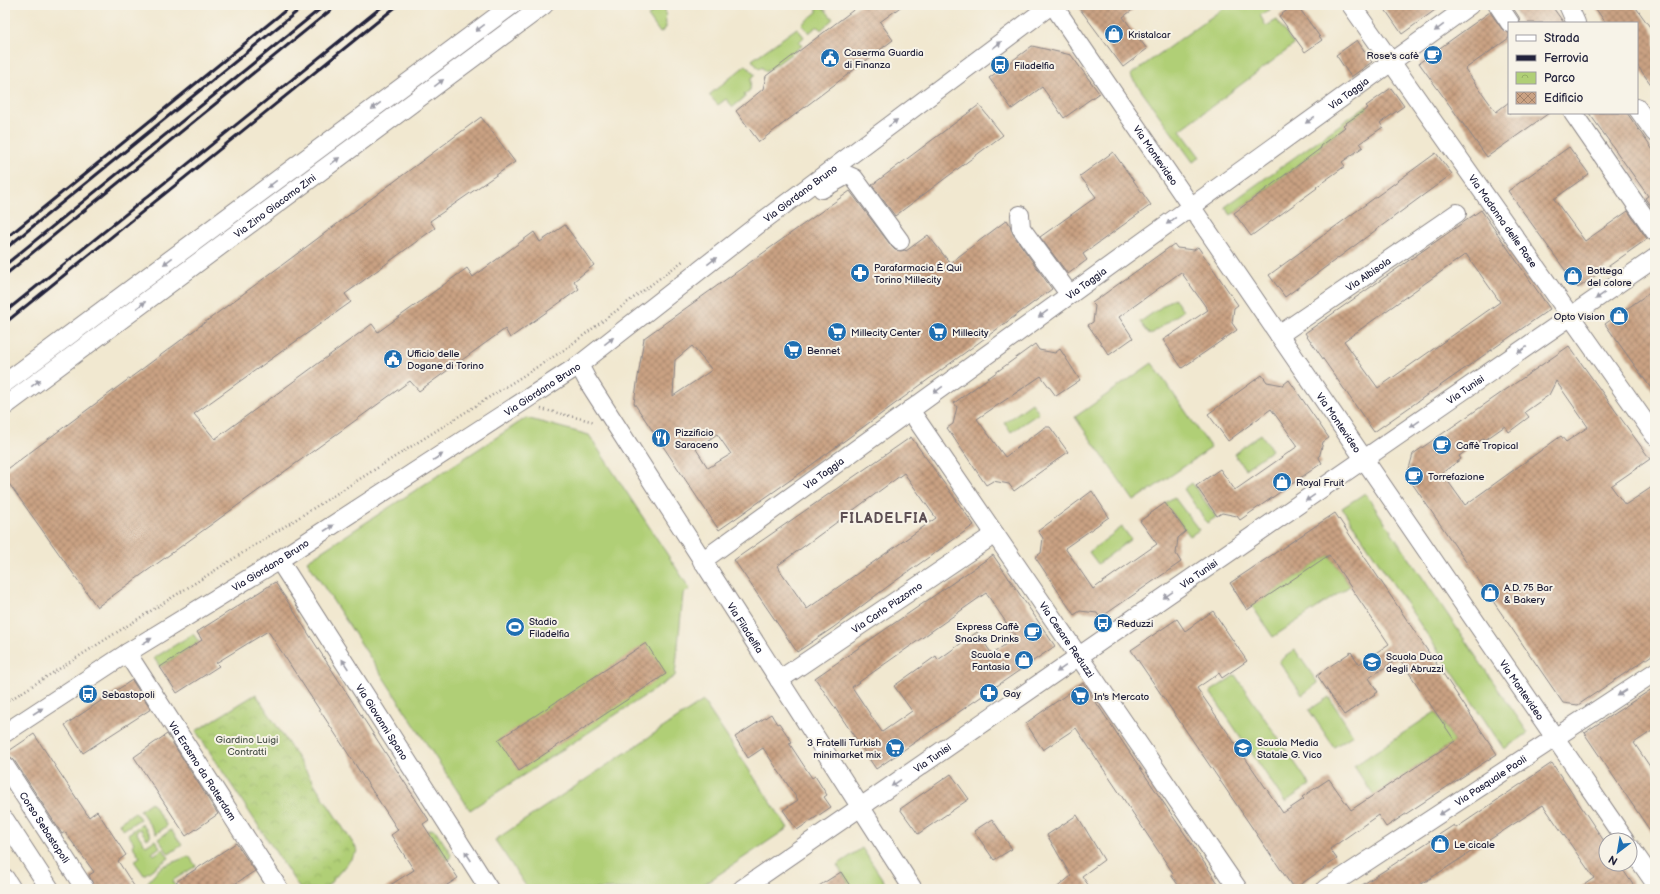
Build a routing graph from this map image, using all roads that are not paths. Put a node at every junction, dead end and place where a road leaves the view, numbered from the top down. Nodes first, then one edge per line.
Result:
1 (512, 5) edge
2 (544, 5) edge
3 (1052, 5) edge
4 (1351, 5) edge
5 (1470, 5) edge
6 (1498, 5) edge
7 (1568, 5) edge
8 (1509, 22) edge
9 (1576, 22) edge
10 (1391, 62) junction
11 (1638, 109) edge
12 (1574, 114) edge
13 (1655, 133) edge
14 (874, 137) junction
15 (796, 196) junction
16 (1191, 207) junction
17 (1457, 213) dead end
18 (1020, 215) dead end
19 (1655, 232) edge
20 (1655, 258) edge
21 (1070, 295) junction
22 (1571, 316) junction
23 (1279, 335) junction
24 (579, 366) junction
25 (5, 383) edge
26 (5, 406) edge
27 (910, 410) junction
28 (1655, 436) edge
29 (1365, 460) junction
30 (995, 534) junction
31 (279, 560) junction
32 (702, 560) junction
33 (126, 653) junction
34 (1079, 656) junction
35 (1655, 672) edge
36 (779, 680) junction
37 (5, 733) edge
38 (1555, 738) junction
39 (5, 766) edge
40 (860, 808) junction
41 (5, 820) edge
42 (1620, 832) edge
43 (1638, 859) edge
44 (5, 878) edge
45 (1655, 883) edge
46 (484, 887) edge
47 (12, 889) edge
48 (50, 889) edge
49 (85, 889) edge
50 (279, 889) edge
51 (742, 889) edge
52 (913, 889) edge
53 (1238, 889) edge
54 (1325, 889) edge

1 -> 25 street, Via Zino Giacomo Zini
26 -> 2 street, Via Zino Giacomo Zini
14 -> 3 street, Via Giordano Bruno
3 - 16 street, Via Montevideo
4 - 10 street, Via Madonna delle Rose
5 -> 10 street, Via Taggia
6 - 8 street
7 - 9 street
10 -> 16 street, Via Taggia
10 - 22 street, Via Madonna delle Rose
11 - 13 street
12 - 19 street
14 - 15 street, Via Giordano Bruno
14 - 15 street
24 -> 15 street, Via Giordano Bruno
16 -> 21 street, Via Taggia
16 - 23 street, Via Montevideo
17 - 23 street, Via Albisola
18 - 21 street
20 -> 22 street, Via Tunisi
21 -> 27 street, Via Taggia
22 - 28 street, Via Madonna delle Rose
22 -> 29 street, Via Tunisi
23 - 29 street, Via Montevideo
31 -> 24 street, Via Giordano Bruno
24 - 32 street, Via Filadelfia
27 - 30 street, Via Cesare Reduzzi
27 - 32 street, Via Taggia
29 -> 34 street, Via Tunisi
29 - 38 street, Via Montevideo
30 - 34 street, Via Cesare Reduzzi
30 - 36 street, Via Carlo Pizzorno
33 -> 31 street, Via Giordano Bruno
46 -> 31 street, Via Giovanni Spano
32 - 36 street, Via Filadelfia
37 -> 33 street, Via Giordano Bruno
33 - 50 street, Via Erasmo da Rotterdam
34 -> 40 street, Via Tunisi
34 - 53 street, Via Cesare Reduzzi
35 -> 38 street, Via Pasquale Paoli
36 - 40 street, Via Filadelfia
38 - 42 street, Via Montevideo
38 -> 54 street, Via Pasquale Paoli
39 - 49 street, Corso Sebastopoli
40 - 51 street, Via Tunisi
40 - 52 street, Via Filadelfia
41 - 48 street
43 - 45 street
44 - 47 street

